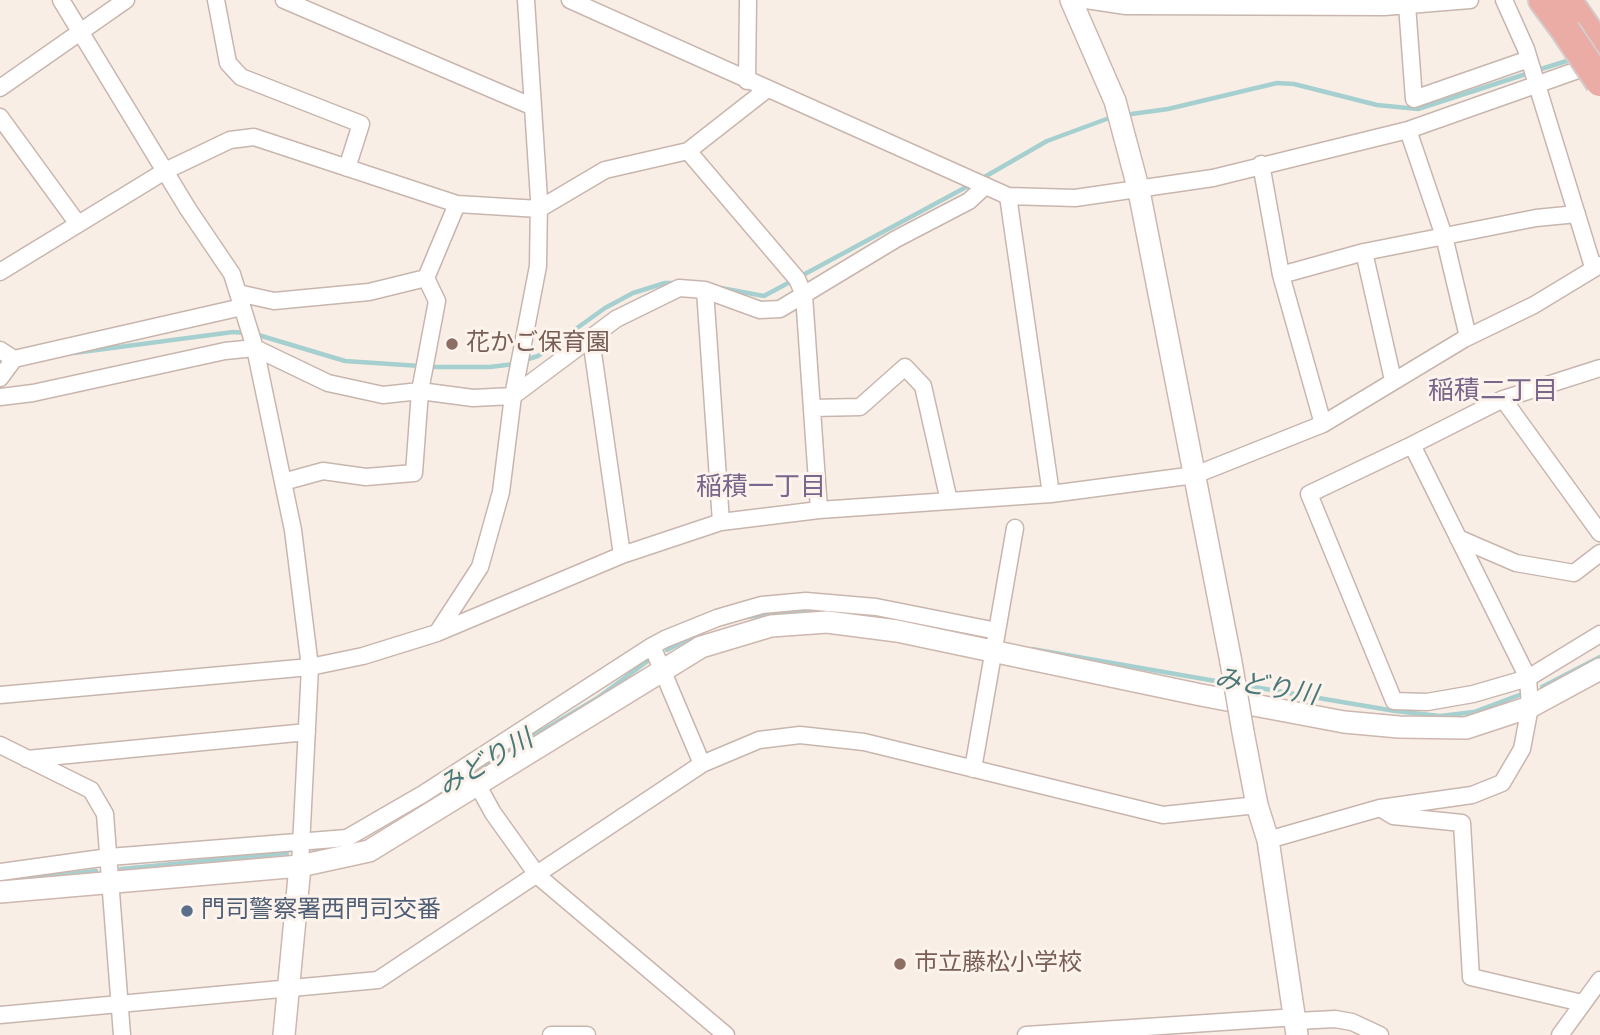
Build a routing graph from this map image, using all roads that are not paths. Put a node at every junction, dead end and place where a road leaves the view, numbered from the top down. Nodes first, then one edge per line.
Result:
1 (61, 0) edge
2 (126, 0) edge
3 (216, 0) edge
4 (285, 0) edge
5 (526, 0) edge
6 (570, 0) edge
7 (748, 0) edge
8 (1071, 0) edge
9 (1086, 0) edge
10 (1470, 0) edge
11 (1504, 0) edge
12 (1544, 0) edge
13 (1126, 3) edge
14 (1407, 5) junction
15 (1571, 17) edge
16 (82, 32) junction
17 (1600, 48) edge
18 (1529, 59) junction
19 (1600, 62) edge
20 (747, 81) junction
21 (1600, 82) edge
22 (1536, 84) junction
23 (0, 88) edge
24 (766, 90) junction
25 (531, 106) junction
26 (0, 117) edge
27 (1408, 130) junction
28 (688, 151) junction
29 (1261, 164) junction
30 (347, 168) junction
31 (165, 171) junction
32 (983, 188) junction
33 (1139, 191) junction
34 (1008, 196) junction
35 (457, 204) junction
36 (539, 209) junction
37 (1577, 214) junction
38 (78, 224) junction
39 (1444, 236) junction
40 (1364, 253) junction
41 (1597, 266) edge
42 (0, 272) edge
43 (1281, 275) junction
44 (426, 278) junction
45 (705, 290) junction
46 (804, 295) junction
47 (240, 300) junction
48 (1468, 337) junction
49 (592, 339) junction
50 (256, 348) junction
51 (0, 350) edge
52 (14, 359) junction
53 (1600, 368) edge
54 (0, 378) edge
55 (1393, 380) junction
56 (420, 391) junction
57 (513, 396) junction
58 (0, 397) edge
59 (1503, 399) junction
60 (812, 408) junction
61 (1323, 424) junction
62 (1412, 445) junction
63 (1195, 475) junction
64 (283, 482) junction
65 (1051, 494) junction
66 (949, 501) junction
67 (819, 510) junction
68 (721, 522) junction
69 (1015, 527) dead end
70 (1600, 533) edge
71 (1458, 538) junction
72 (1600, 554) edge
73 (622, 555) junction
74 (997, 631) junction
75 (438, 633) junction
76 (1600, 634) edge
77 (652, 646) junction
78 (992, 653) junction
79 (310, 667) junction
80 (1600, 668) edge
81 (662, 669) junction
82 (1528, 678) junction
83 (0, 695) edge
84 (1530, 707) junction
85 (307, 733) junction
86 (0, 745) edge
87 (24, 760) junction
88 (702, 764) junction
89 (974, 769) junction
90 (477, 783) junction
91 (1257, 805) junction
92 (1380, 808) junction
93 (1269, 840) junction
94 (301, 843) junction
95 (109, 857) junction
96 (300, 866) junction
97 (0, 872) edge
98 (538, 876) junction
99 (110, 883) junction
100 (0, 892) edge
101 (1600, 980) edge
102 (287, 990) junction
103 (121, 1003) junction
104 (1582, 1003) junction
105 (0, 1015) edge
106 (1297, 1024) edge
107 (122, 1035) edge
108 (285, 1035) edge
109 (551, 1035) edge
110 (587, 1035) edge
111 (726, 1035) edge
112 (1026, 1035) edge
113 (1381, 1035) edge
114 (1560, 1035) edge

1 - 16 street
2 - 16 street
3 - 30 street
4 - 25 street
5 - 25 street
6 - 20 street
7 - 20 street
8 - 33 street
9 - 13 street
10 - 14 street
11 - 18 street
12 - 15 highway
13 - 14 street
14 - 18 street
15 - 17 highway
15 - 21 highway, bridge
16 - 23 street
16 - 31 street
18 - 22 street
19 - 22 street
20 - 24 street
22 - 27 street
22 - 37 street
24 - 28 street
24 - 32 street
25 - 36 street
26 - 38 street
27 - 29 street
27 - 39 street
28 - 36 street
28 - 46 street
29 - 33 street
29 - 43 street
30 - 31 street
30 - 35 street
31 - 38 street
31 - 47 street
32 - 34 street
32 - 46 street
33 - 34 street
33 - 63 street
34 - 65 street
35 - 36 street
35 - 44 street
36 - 57 street
37 - 39 street
37 - 41 street
38 - 42 street
39 - 40 street
39 - 48 street
40 - 43 street
40 - 55 street
41 - 48 street
43 - 61 street
44 - 47 street
44 - 56 street
45 - 46 street
45 - 49 street
45 - 68 street
46 - 60 street
47 - 50 street
47 - 52 street
48 - 55 street
49 - 57 street
49 - 73 street
50 - 56 street
50 - 58 street
50 - 64 street
51 - 52 street
52 - 54 street
53 - 59 street
55 - 61 street
56 - 57 street
56 - 64 street
57 - 75 street
59 - 62 street
59 - 70 street
60 - 66 street
60 - 67 street
61 - 63 street
62 - 71 street
62 - 82 street
63 - 65 street
63 - 91 street, bridge
64 - 79 street
65 - 66 street
66 - 67 street
67 - 68 street
68 - 73 street
69 - 74 street
71 - 72 street
71 - 82 street
73 - 75 street
74 - 77 street
74 - 78 street
75 - 79 street
76 - 82 street
77 - 81 street
77 - 94 street
78 - 81 street
78 - 84 street
78 - 89 street
79 - 83 street
79 - 85 street
80 - 84 street
81 - 88 street
81 - 90 street
82 - 84 street
84 - 92 street
85 - 87 street
85 - 94 street
86 - 87 street
87 - 95 street
88 - 89 street
88 - 98 street
89 - 91 street
90 - 96 street
90 - 98 street
91 - 93 street
92 - 93 street
92 - 104 street
93 - 106 street
94 - 95 street
94 - 96 street
95 - 97 street
95 - 99 street
96 - 99 street
96 - 102 street
98 - 102 street
98 - 111 street
99 - 100 street
99 - 103 street
101 - 104 street
102 - 103 street
102 - 108 street
103 - 105 street
103 - 107 street
104 - 114 street
106 - 112 street
106 - 113 street
109 - 110 street

